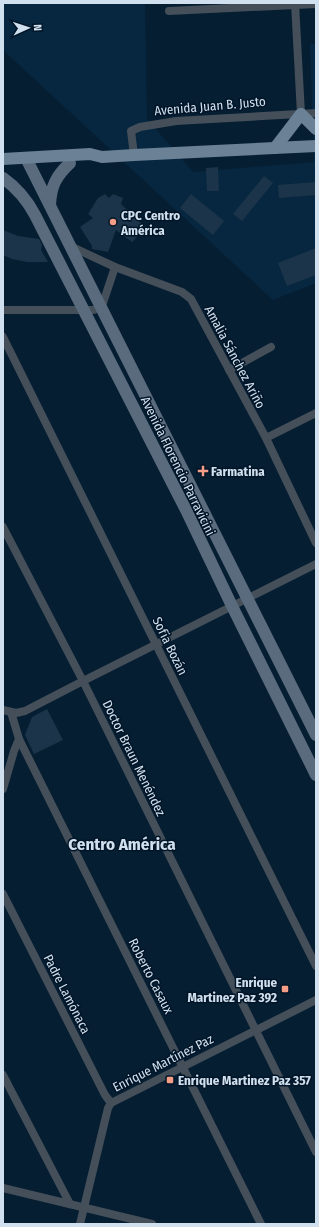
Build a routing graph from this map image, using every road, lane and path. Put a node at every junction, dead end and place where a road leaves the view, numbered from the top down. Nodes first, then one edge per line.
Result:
1 (295, 4) edge
2 (316, 4) edge
3 (169, 11) dead end
4 (316, 113) edge
5 (301, 114) junction
6 (316, 129) edge
7 (316, 146) edge
8 (276, 148) junction
9 (134, 155) junction
10 (102, 156) junction
11 (3, 159) edge
12 (28, 161) junction
13 (70, 163) junction
14 (3, 166) edge
15 (3, 178) edge
16 (50, 207) junction
17 (72, 247) junction
18 (115, 267) junction
19 (102, 306) junction
20 (3, 310) edge
21 (84, 311) junction
22 (3, 337) edge
23 (270, 347) dead end
24 (229, 370) junction
25 (316, 413) edge
26 (266, 438) junction
27 (3, 527) edge
28 (316, 543) edge
29 (316, 564) edge
30 (248, 599) junction
31 (232, 606) junction
32 (156, 645) junction
33 (83, 681) junction
34 (7, 711) edge
35 (316, 735) edge
36 (19, 739) junction
37 (316, 775) edge
38 (3, 789) edge
39 (3, 894) edge
40 (316, 966) edge
41 (316, 1000) edge
42 (255, 1029) junction
43 (182, 1066) junction
44 (3, 1075) edge
45 (111, 1103) junction
46 (316, 1152) edge
47 (3, 1188) edge
48 (70, 1204) junction
49 (84, 1208) junction
50 (80, 1224) edge
51 (152, 1224) edge
52 (261, 1224) edge

1 - 2 street
1 - 3 street
1 - 5 street
4 - 5 street, Avenida Juan B. Justo
5 - 6 main road
5 - 8 main road
5 - 9 street, Avenida Juan B. Justo
7 - 8 main road
8 - 9 main road
9 - 10 main road
10 - 12 main road
10 - 13 main road
11 - 12 main road
12 - 13 main road
12 - 14 main road
12 - 16 main road, Avenida Florencio Parravicini
13 - 16 main road
15 - 21 main road, Avenida Florencio Parravicini
16 - 17 main road, Avenida Florencio Parravicini
17 - 18 street, Amalia Sánchez Ariño
17 - 19 main road, Avenida Florencio Parravicini
18 - 19 street
18 - 24 street, Amalia Sánchez Ariño
19 - 21 street
19 - 30 main road, Avenida Florencio Parravicini
20 - 21 street
21 - 31 main road, Avenida Florencio Parravicini
22 - 32 street, Sofía Bozán
23 - 24 street
24 - 26 street, Amalia Sánchez Ariño
25 - 26 street
26 - 28 street, Amalia Sánchez Ariño
27 - 33 street, Doctor Braun Menéndez
29 - 30 street
30 - 31 street
30 - 35 main road, Avenida Florencio Parravicini
31 - 32 street
31 - 37 main road, Avenida Florencio Parravicini
32 - 33 street
32 - 40 street, Sofía Bozán
33 - 34 street
33 - 42 street, Doctor Braun Menéndez
34 - 36 street, Roberto Casaux
36 - 38 street
36 - 43 street, Roberto Casaux
39 - 45 street, Padre Lamónaca
41 - 42 street, Enrique Martínez Paz
42 - 43 street, Enrique Martínez Paz
42 - 46 street, Doctor Braun Menéndez
43 - 45 street, Enrique Martínez Paz
43 - 52 street, Roberto Casaux
44 - 48 street
45 - 49 street, Enrique Martínez Paz
47 - 48 street
48 - 49 street
49 - 50 street, Enrique Martínez Paz
49 - 51 street

